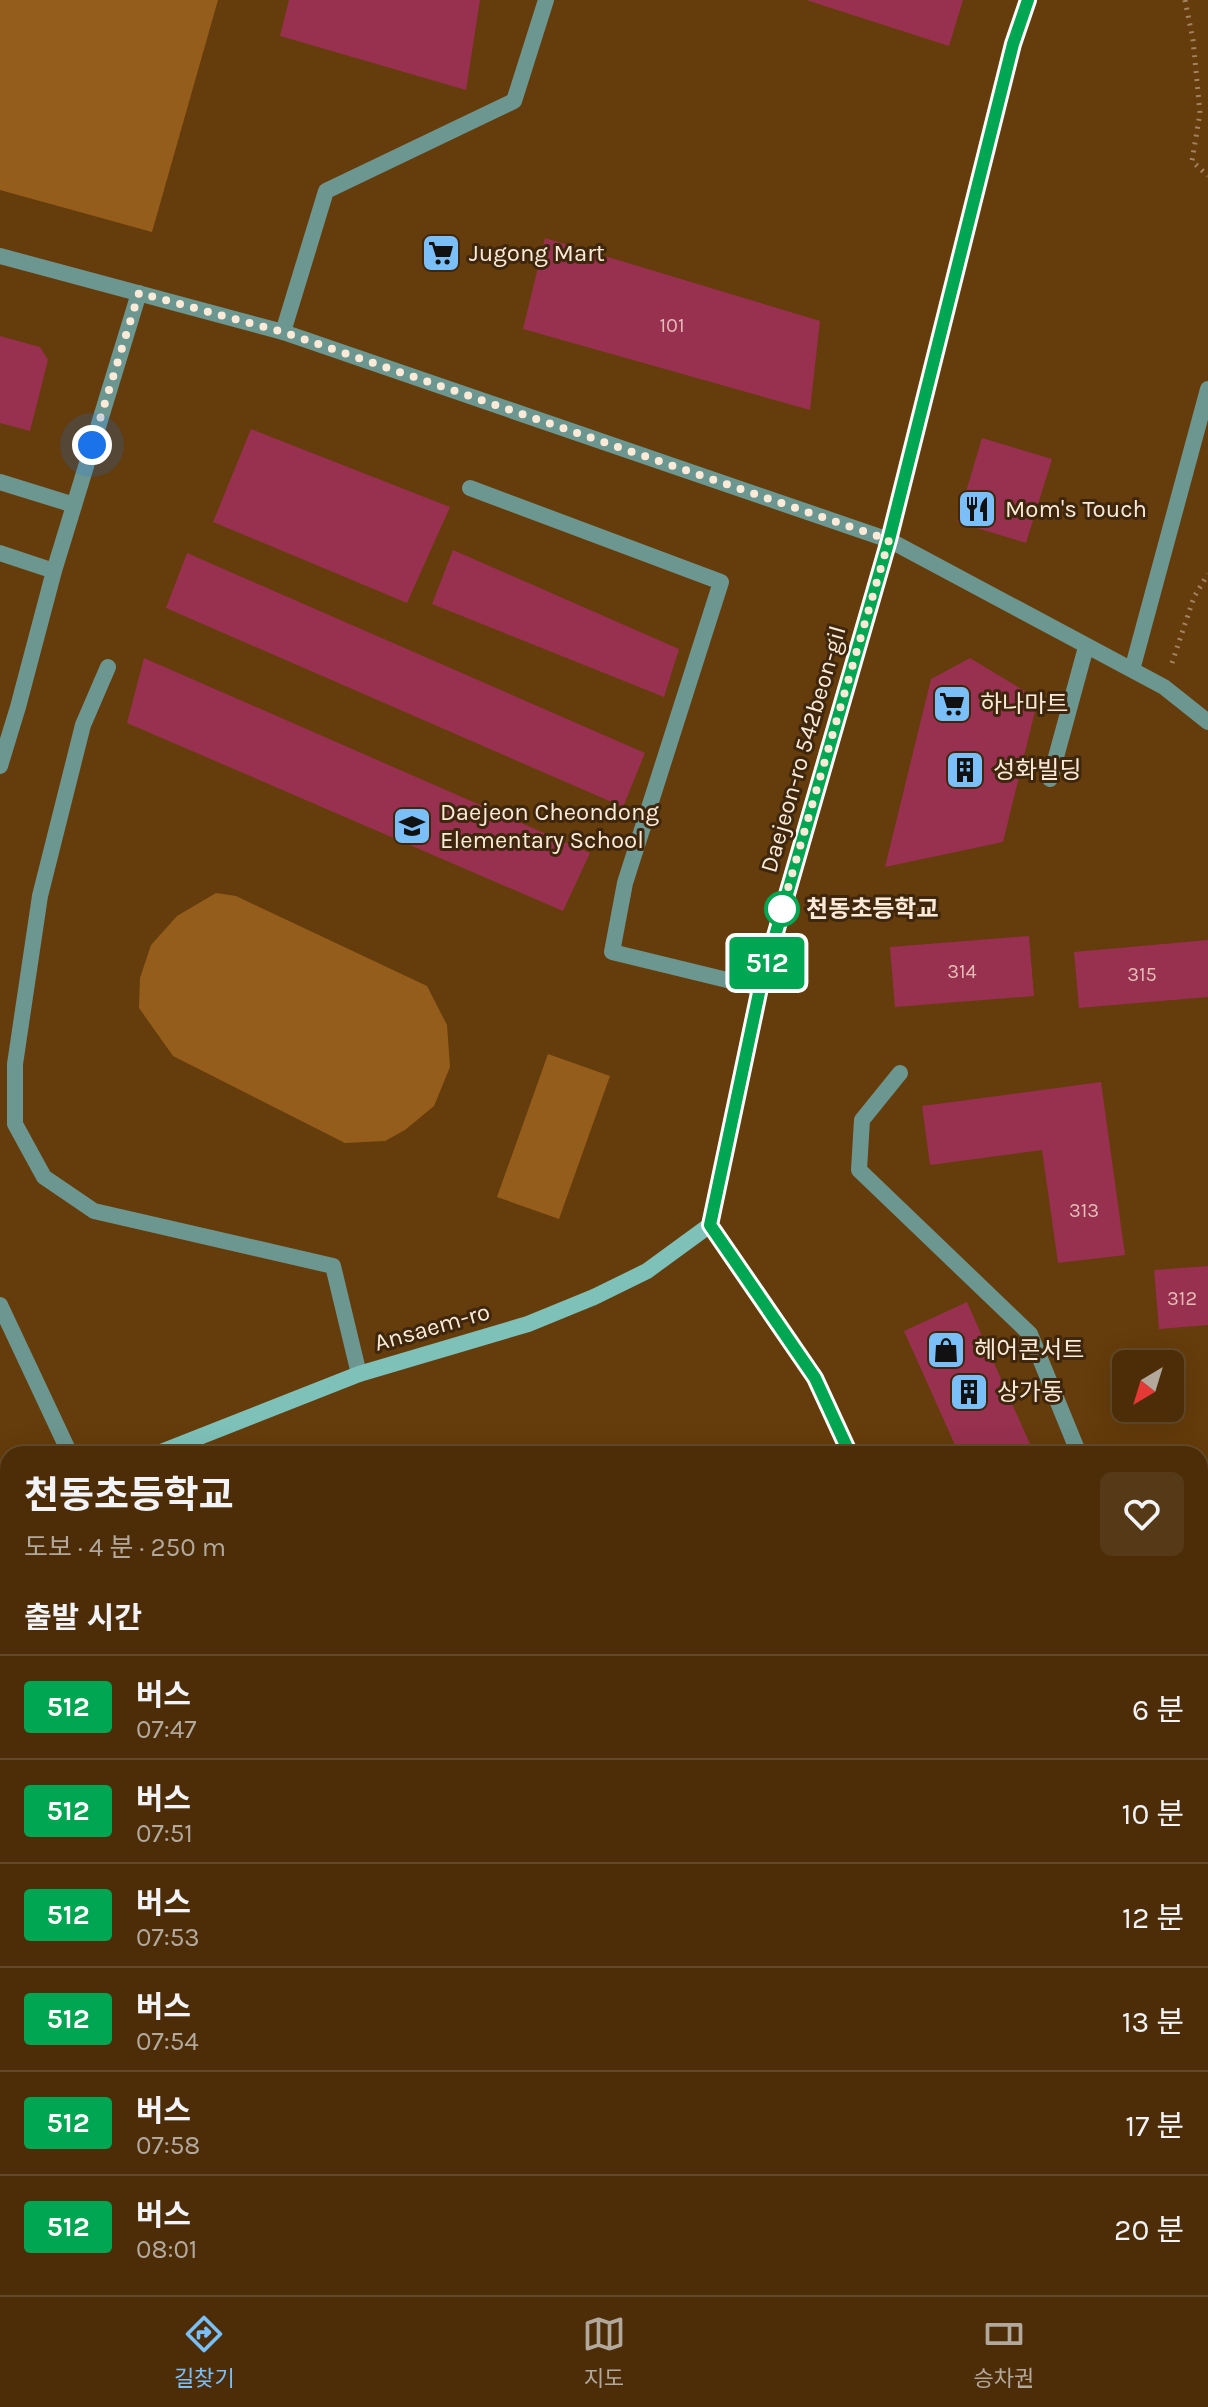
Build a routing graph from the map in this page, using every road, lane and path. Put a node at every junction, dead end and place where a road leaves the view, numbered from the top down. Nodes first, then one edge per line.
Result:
1 (546, 0) edge
2 (1028, 0) edge
3 (1185, 0) edge
4 (1208, 176) edge
5 (0, 256) edge
6 (139, 293) junction
7 (283, 332) junction
8 (1208, 389) edge
9 (0, 482) edge
10 (470, 488) dead end
11 (74, 505) junction
12 (889, 540) junction
13 (0, 553) edge
14 (54, 571) junction
15 (1208, 574) edge
16 (1086, 647) junction
17 (108, 667) dead end
18 (1132, 670) junction
19 (1164, 687) junction
20 (1208, 722) edge
21 (0, 766) edge
22 (1050, 779) dead end
23 (760, 988) junction
24 (900, 1073) dead end
25 (710, 1225) junction
26 (0, 1305) edge
27 (359, 1374) junction
28 (66, 1446) edge
29 (176, 1446) edge
30 (846, 1446) edge
31 (1076, 1446) edge

1 - 7 street
2 - 12 main road, Daejeon-ro 542beon-gil
3 - 4 path
5 - 6 street
6 - 7 street
6 - 11 street
7 - 12 street
8 - 18 street
9 - 11 street
10 - 23 street
11 - 14 street
12 - 16 street
12 - 23 main road, Daejeon-ro 542beon-gil
13 - 14 street
14 - 21 street
15 - 19 path
16 - 18 street
16 - 22 street
17 - 27 street
18 - 19 street
19 - 20 street
23 - 25 main road, Daejeon-ro 542beon-gil
24 - 31 street
25 - 27 main road, Ansaem-ro
25 - 30 main road
26 - 28 street
27 - 29 main road, Ansaem-ro

